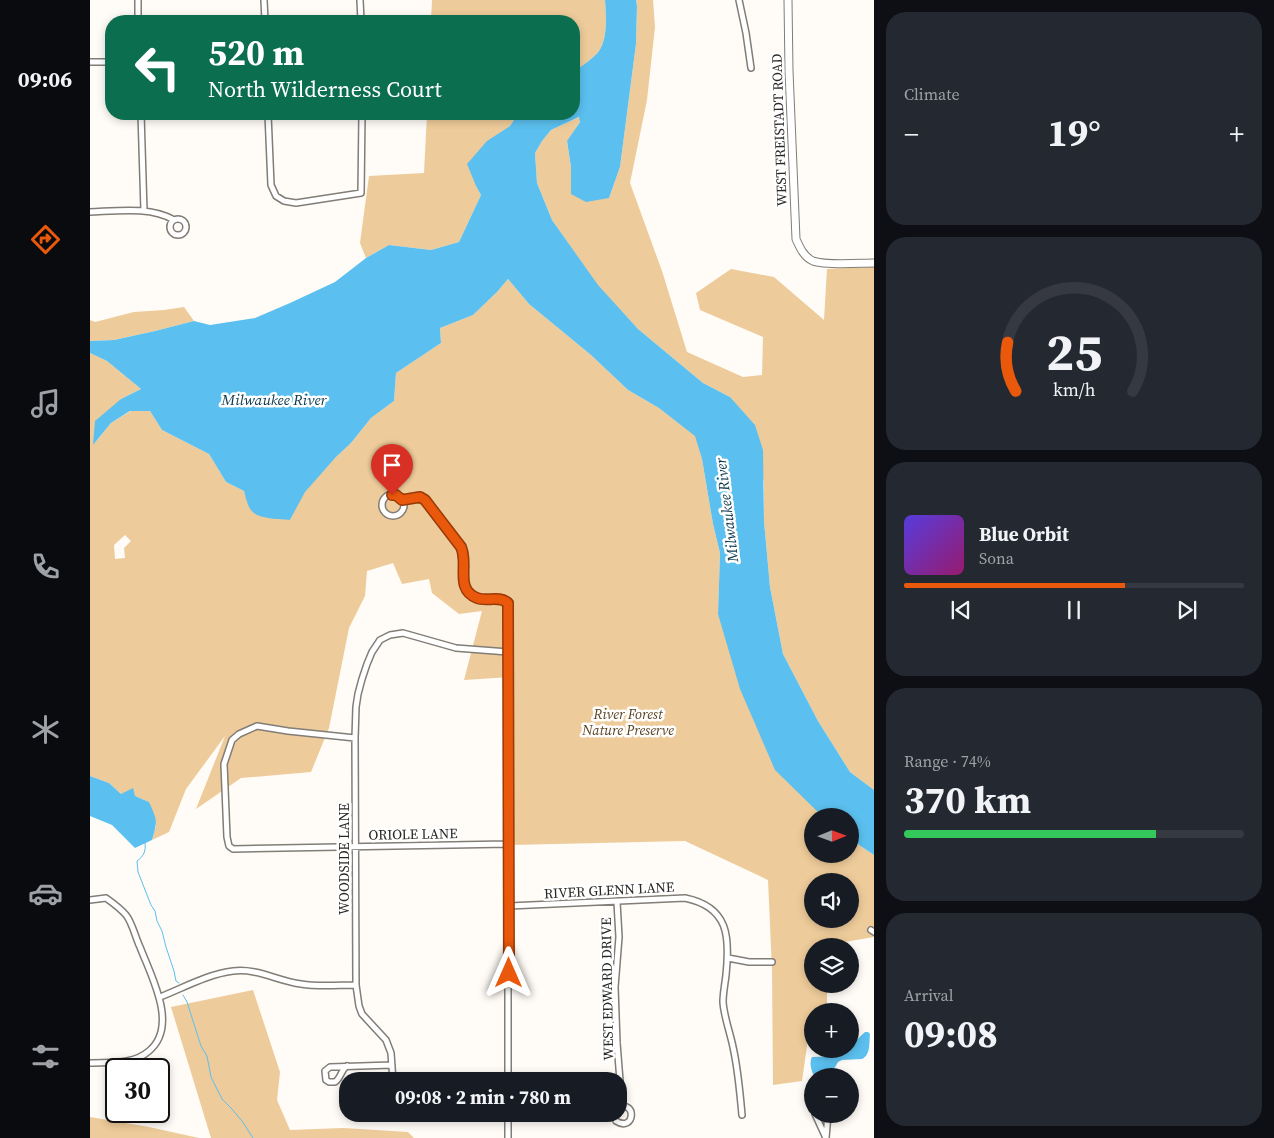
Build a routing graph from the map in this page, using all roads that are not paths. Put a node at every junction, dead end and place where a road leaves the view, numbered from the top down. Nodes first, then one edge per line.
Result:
1 (138, 0) edge
2 (264, 0) edge
3 (360, 0) edge
4 (739, 0) edge
5 (788, 0) edge
6 (138, 15) edge
7 (265, 15) edge
8 (361, 15) edge
9 (90, 62) edge
10 (105, 62) edge
11 (751, 68) dead end
12 (141, 120) edge
13 (268, 120) edge
14 (362, 120) edge
15 (144, 211) junction
16 (90, 212) edge
17 (174, 220) dead end
18 (874, 262) edge
19 (402, 500) junction
20 (508, 652) junction
21 (355, 738) junction
22 (508, 844) junction
23 (356, 847) junction
24 (90, 900) edge
25 (617, 902) junction
26 (509, 906) junction
27 (728, 958) junction
28 (772, 962) dead end
29 (356, 985) junction
30 (160, 997) junction
31 (90, 1063) edge
32 (392, 1065) junction
33 (347, 1066) junction
34 (392, 1072) edge
35 (508, 1072) edge
36 (618, 1072) edge
37 (627, 1108) edge
38 (742, 1115) dead end
39 (508, 1122) edge
40 (617, 1122) edge
41 (819, 1123) edge
42 (827, 1123) edge
43 (508, 1138) edge
44 (826, 1138) edge

1 - 6 street
2 - 7 street
3 - 8 street
4 - 11 street
5 - 18 street, WEST FREISTADT ROAD
9 - 10 street
12 - 15 street
13 - 14 street
15 - 16 street
15 - 17 street
19 - 19 street
19 - 20 street
20 - 21 street, WOODSIDE LANE
20 - 22 street
21 - 23 street, WOODSIDE LANE
21 - 23 street, ORIOLE LANE
22 - 23 street, ORIOLE LANE
22 - 26 street
23 - 29 street, WOODSIDE LANE
24 - 30 street
25 - 26 street, RIVER GLENN LANE
25 - 27 street, RIVER GLENN LANE
25 - 36 street, WEST EDWARD DRIVE
26 - 35 street
27 - 28 street
27 - 38 street
29 - 30 street
29 - 32 street, WOODSIDE LANE
30 - 31 street
32 - 33 street
32 - 34 street, WOODSIDE LANE
33 - 33 street
37 - 40 street, WEST EDWARD DRIVE
39 - 43 street
41 - 44 street
42 - 44 street

